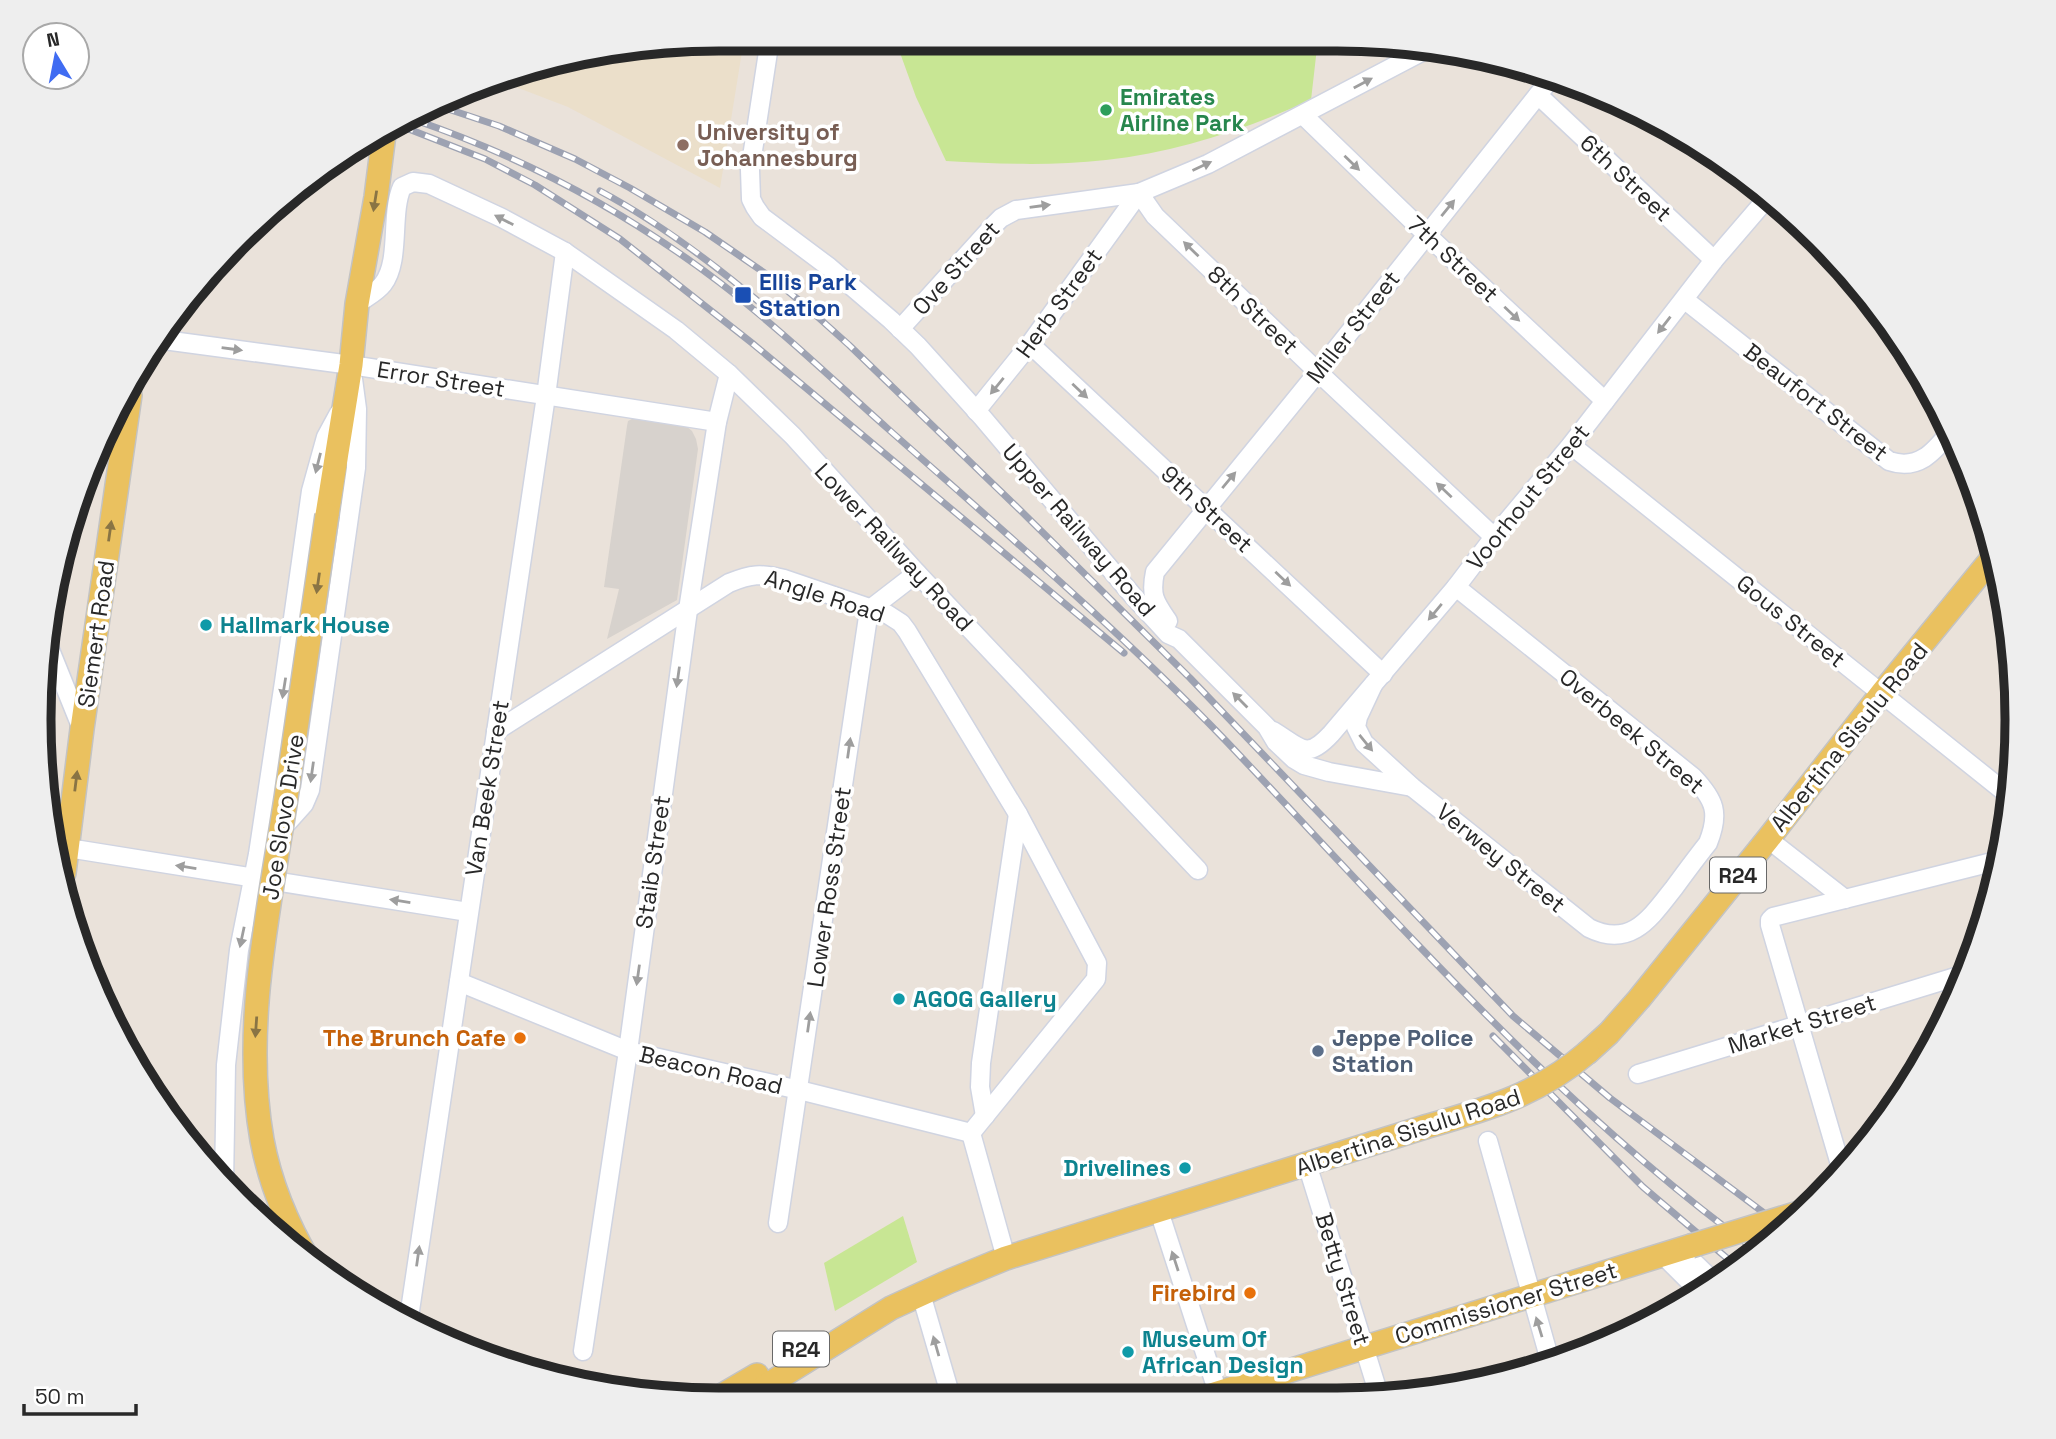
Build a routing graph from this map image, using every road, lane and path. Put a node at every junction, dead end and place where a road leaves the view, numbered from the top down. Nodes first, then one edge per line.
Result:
1 (768, 51) edge
2 (1415, 55) edge
3 (1543, 88) edge
4 (1303, 115) junction
5 (383, 141) edge
6 (1139, 193) junction
7 (1762, 204) edge
8 (1426, 234) junction
9 (565, 252) junction
10 (1714, 260) junction
11 (1685, 300) junction
12 (357, 304) junction
13 (901, 329) junction
14 (168, 341) edge
15 (1030, 344) junction
16 (351, 365) junction
17 (1318, 372) junction
18 (729, 374) junction
19 (546, 396) junction
20 (345, 401) junction
21 (1605, 401) junction
22 (128, 408) edge
23 (979, 414) junction
24 (717, 422) junction
25 (1943, 440) edge
26 (1571, 445) junction
27 (1206, 508) junction
28 (1494, 537) junction
29 (1986, 565) edge
30 (1155, 572) junction
31 (917, 573) junction
32 (1456, 587) junction
33 (688, 610) junction
34 (869, 610) junction
35 (1179, 639) junction
36 (54, 659) edge
37 (1378, 679) junction
38 (1882, 693) junction
39 (1267, 727) junction
40 (82, 729) junction
41 (496, 731) junction
42 (1304, 765) joint
43 (1412, 787) junction
44 (2002, 789) edge
45 (1018, 814) junction
46 (1768, 838) junction
47 (63, 847) edge
48 (64, 850) edge
49 (258, 854) junction
50 (1989, 862) edge
51 (1198, 870) dead end
52 (254, 877) junction
53 (1845, 899) junction
54 (468, 912) junction
55 (1589, 928) joint
56 (1953, 978) edge
57 (458, 982) junction
58 (1798, 1025) junction
59 (628, 1051) junction
60 (1638, 1074) dead end
61 (799, 1090) junction
62 (985, 1116) junction
63 (971, 1133) junction
64 (1488, 1142) dead end
65 (1839, 1159) edge
66 (1307, 1164) junction
67 (224, 1168) edge
68 (1159, 1211) junction
69 (1781, 1218) edge
70 (778, 1223) dead end
71 (297, 1237) edge
72 (1678, 1250) junction
73 (1006, 1258) junction
74 (1708, 1276) edge
75 (1695, 1284) edge
76 (921, 1294) junction
77 (1530, 1296) junction
78 (891, 1308) junction
79 (410, 1312) edge
80 (1364, 1347) junction
81 (583, 1351) dead end
82 (1548, 1354) edge
83 (1377, 1387) edge
84 (735, 1388) edge
85 (763, 1388) edge
86 (948, 1388) edge
87 (1213, 1388) edge
88 (1237, 1388) edge

1 - 13 street
4 -> 2 street, Ove Street
8 -> 3 street, Miller Street
3 - 10 street, 6th Street
6 -> 4 street, Ove Street
4 -> 8 street, 7th Street
5 -> 12 main road, Joe Slovo Drive
13 -> 6 street, Ove Street
6 - 15 street, Herb Street
17 -> 6 street, 8th Street
7 - 10 street, Voorhout Street
8 - 17 street, Miller Street
8 -> 21 street, 7th Street
9 -> 12 street, Lower Railway Road
9 - 18 street, Lower Railway Road
9 - 19 street, Van Beek Street
10 - 11 street, Voorhout Street
11 -> 21 street, Voorhout Street
11 - 25 street, Beaufort Street
12 - 16 main road, Joe Slovo Drive
13 - 23 street, Upper Railway Road
14 -> 16 street, Error Street
15 -> 23 street, Herb Street
15 -> 27 street, 9th Street
16 - 19 street, Error Street
16 - 20 main road, Joe Slovo Drive
16 -> 49 street
27 -> 17 street, Miller Street
28 -> 17 street, 8th Street
18 - 24 street, Staib Street
18 - 31 street, Lower Railway Road
19 - 24 street, Error Street
19 - 41 street, Van Beek Street
20 -> 49 street
20 -> 71 main road, Joe Slovo Drive, bridge
21 - 26 street, Voorhout Street
40 -> 22 main road, Siemert Road
23 - 30 street, Upper Railway Road
23 - 35 street, Upper Railway Road
24 - 33 street, Staib Street
26 - 28 street, Voorhout Street
26 - 38 street, Gous Street
27 - 30 street, Miller Street
27 -> 37 street, 9th Street
28 - 32 street, Voorhout Street
29 - 38 main road, Albertina Sisulu Road / R24
30 - 35 street, Upper Railway Road
31 - 34 street
31 - 51 street, Lower Railway Road
32 -> 37 street, Voorhout Street
32 - 55 street, Overbeek Street
33 - 34 street, Angle Road
33 - 41 street, Angle Road
33 -> 59 street, Staib Street
34 - 45 street, Angle Road
61 -> 34 street, Lower Ross Street
39 -> 35 street, Upper Railway Road
36 - 40 street
37 - 39 street, Voorhout Street
37 -> 43 street, Verwey Street
38 - 44 street, Gous Street
38 - 46 main road, Albertina Sisulu Road / R24
39 - 42 street, Upper Railway Road
47 -> 40 main road, Siemert Road
41 - 54 street, Van Beek Street
42 - 43 street, Verwey Street
43 - 55 street, Verwey Street
45 - 62 street
45 - 62 street, Angle Road
46 - 53 street
46 - 66 main road, Albertina Sisulu Road / R24, bridge
52 -> 48 street
49 - 52 street
50 - 53 street
54 -> 52 street
52 -> 67 street
53 - 58 street
54 - 57 street, Van Beek Street
56 - 58 street, Market Street
57 - 59 street, Beacon Road
79 -> 57 street, Van Beek Street
58 - 60 street, Market Street
58 - 65 street
59 - 61 street, Beacon Road
59 - 81 street, Staib Street
61 - 63 street, Beacon Road
61 - 70 street, Lower Ross Street
62 - 63 street
63 - 73 street
64 - 77 street
66 - 68 main road, Albertina Sisulu Road / R24
66 - 80 street, Betty Street
68 - 73 main road, Albertina Sisulu Road / R24
87 -> 68 street
69 - 72 main road, Commissioner Street, bridge
72 - 74 street
72 - 75 street
72 - 77 main road, Commissioner Street
73 - 76 main road, Albertina Sisulu Road / R24
76 - 78 main road, Albertina Sisulu Road / R24
86 -> 76 street
77 - 80 main road, Commissioner Street
82 -> 77 street
78 - 84 main road, Albertina Sisulu Road / R24
78 - 85 main road, Albertina Sisulu Road / R24
80 - 83 street, Betty Street
80 - 88 main road, Commissioner Street

